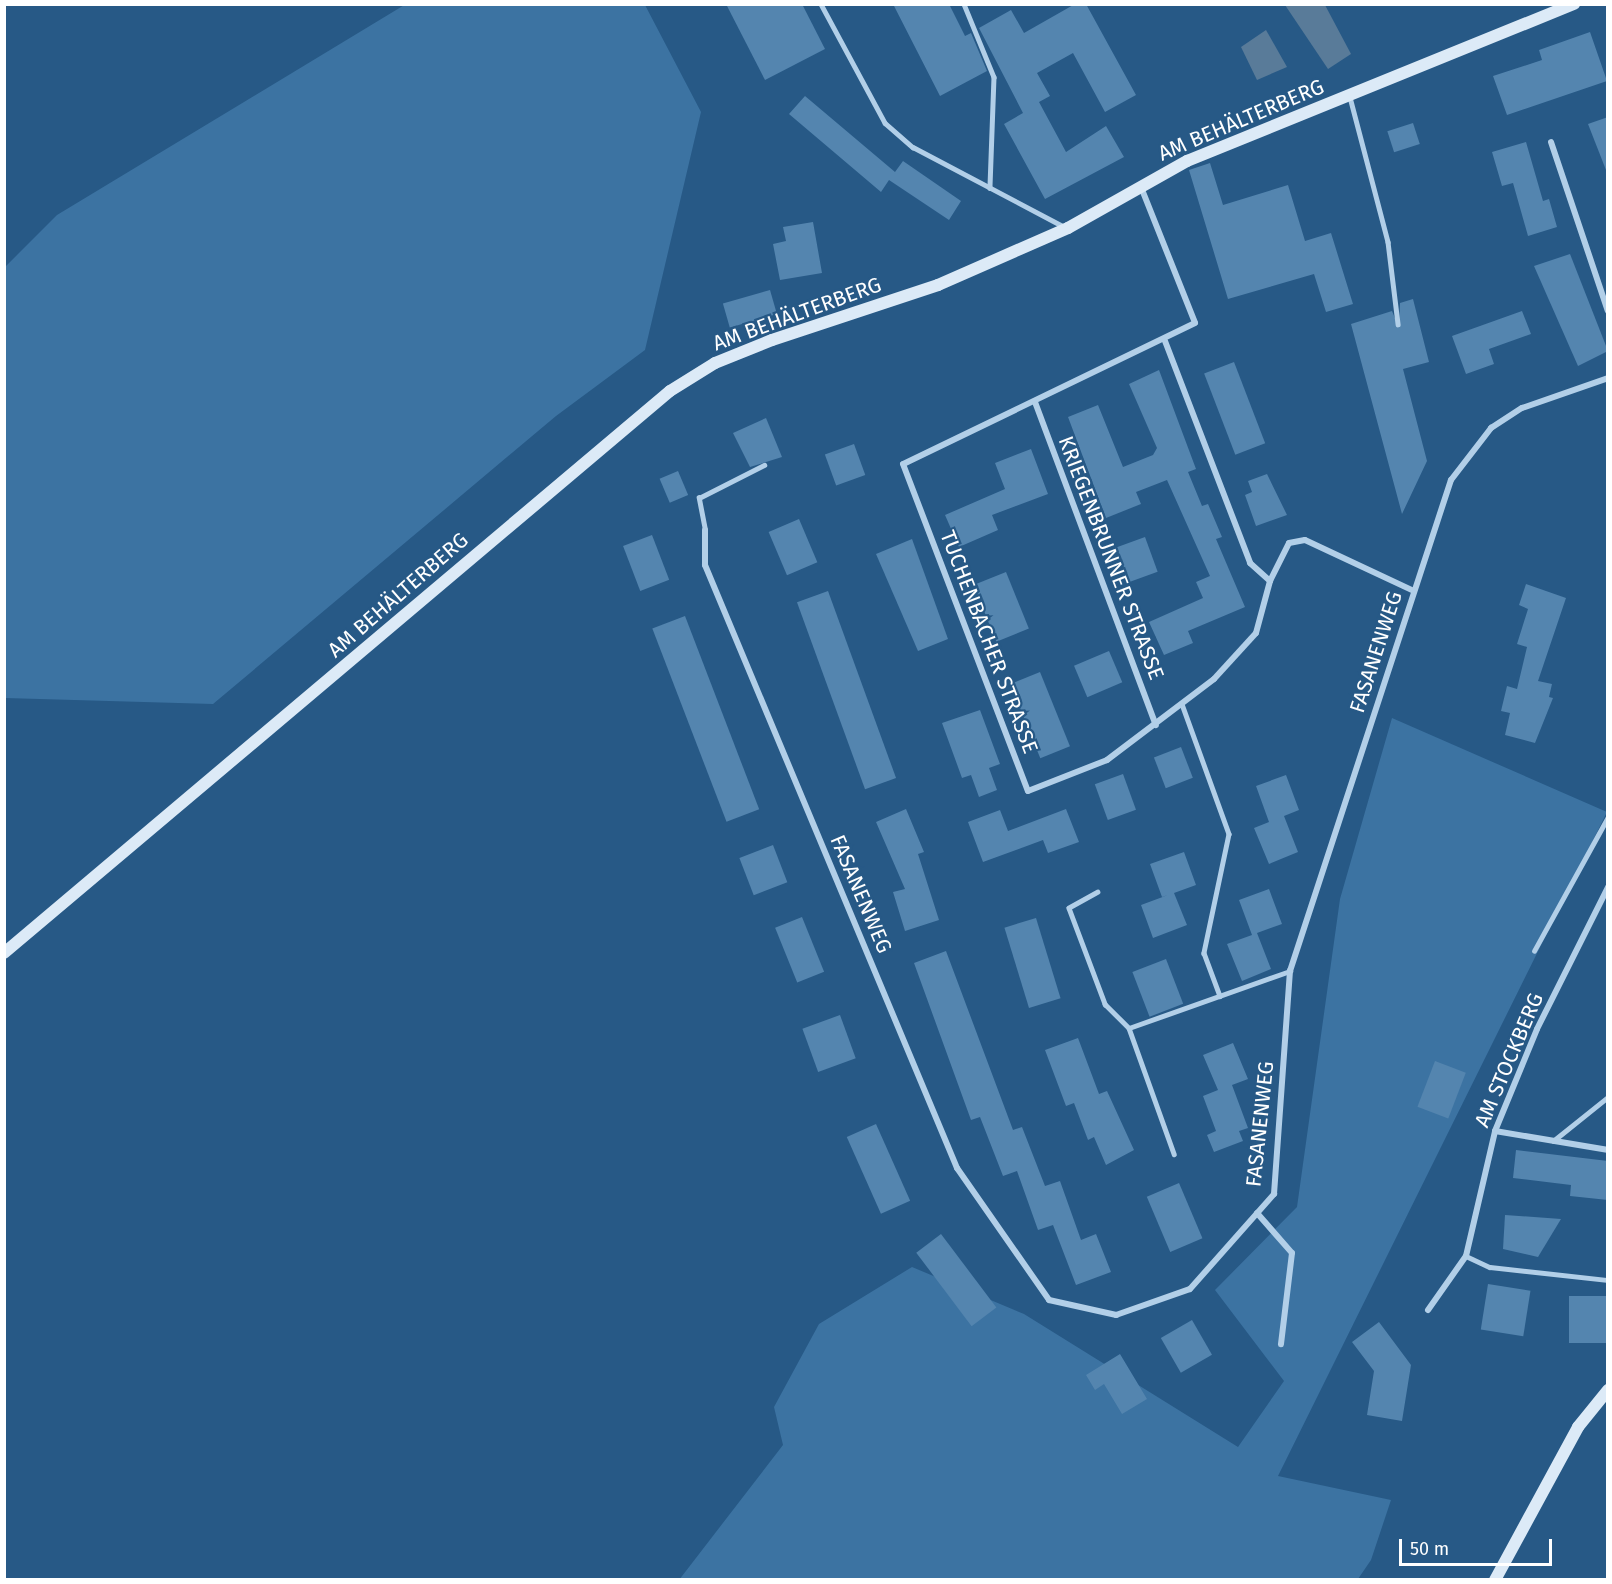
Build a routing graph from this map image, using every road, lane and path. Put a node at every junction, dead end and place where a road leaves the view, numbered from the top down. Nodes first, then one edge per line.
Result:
1 (821, 4) edge
2 (964, 4) edge
3 (1574, 4) edge
4 (1349, 95) junction
5 (1551, 142) dead end
6 (1141, 187) junction
7 (990, 188) junction
8 (1068, 228) junction
9 (1608, 311) edge
10 (1398, 324) dead end
11 (1165, 342) junction
12 (1608, 378) edge
13 (1035, 402) junction
14 (764, 465) dead end
15 (705, 530) joint
16 (1270, 581) junction
17 (1414, 591) junction
18 (1182, 704) junction
19 (1156, 725) junction
20 (1608, 817) edge
21 (1608, 887) edge
22 (1098, 892) dead end
23 (1534, 951) dead end
24 (4, 953) edge
25 (1290, 971) junction
26 (1220, 996) junction
27 (1129, 1028) junction
28 (1608, 1097) edge
29 (1495, 1131) junction
30 (1551, 1143) junction
31 (1608, 1150) edge
32 (1174, 1154) dead end
33 (1257, 1213) junction
34 (1467, 1256) junction
35 (1608, 1280) edge
36 (1428, 1310) dead end
37 (1281, 1344) dead end
38 (1608, 1390) edge
39 (1495, 1580) edge

1 - 7 lane
2 - 7 lane
3 - 4 street, AM BEHÄLTERBERG
4 - 6 street, AM BEHÄLTERBERG
4 - 10 lane
5 - 9 street
6 - 8 street, AM BEHÄLTERBERG
6 - 11 street, TUCHENBACHER STRASSE
7 - 8 lane
8 - 24 street, AM BEHÄLTERBERG
11 - 13 street, TUCHENBACHER STRASSE
11 - 16 street
12 - 17 street, FASANENWEG
13 - 19 street, KRIEGENBRUNNER STRASSE
13 - 19 street, TUCHENBACHER STRASSE
14 - 15 lane
15 - 33 street, FASANENWEG
16 - 17 street, TUCHENBACHER STRASSE
16 - 18 street, TUCHENBACHER STRASSE
17 - 25 street, FASANENWEG
18 - 19 street, TUCHENBACHER STRASSE
18 - 26 lane
20 - 23 lane
21 - 29 street, AM STOCKBERG
22 - 27 lane
25 - 26 lane
25 - 33 street, FASANENWEG
26 - 27 lane
27 - 32 lane
28 - 30 lane
29 - 30 street
29 - 34 street, AM STOCKBERG
30 - 31 street
33 - 37 street
34 - 35 lane
34 - 36 street, AM STOCKBERG
38 - 39 street

